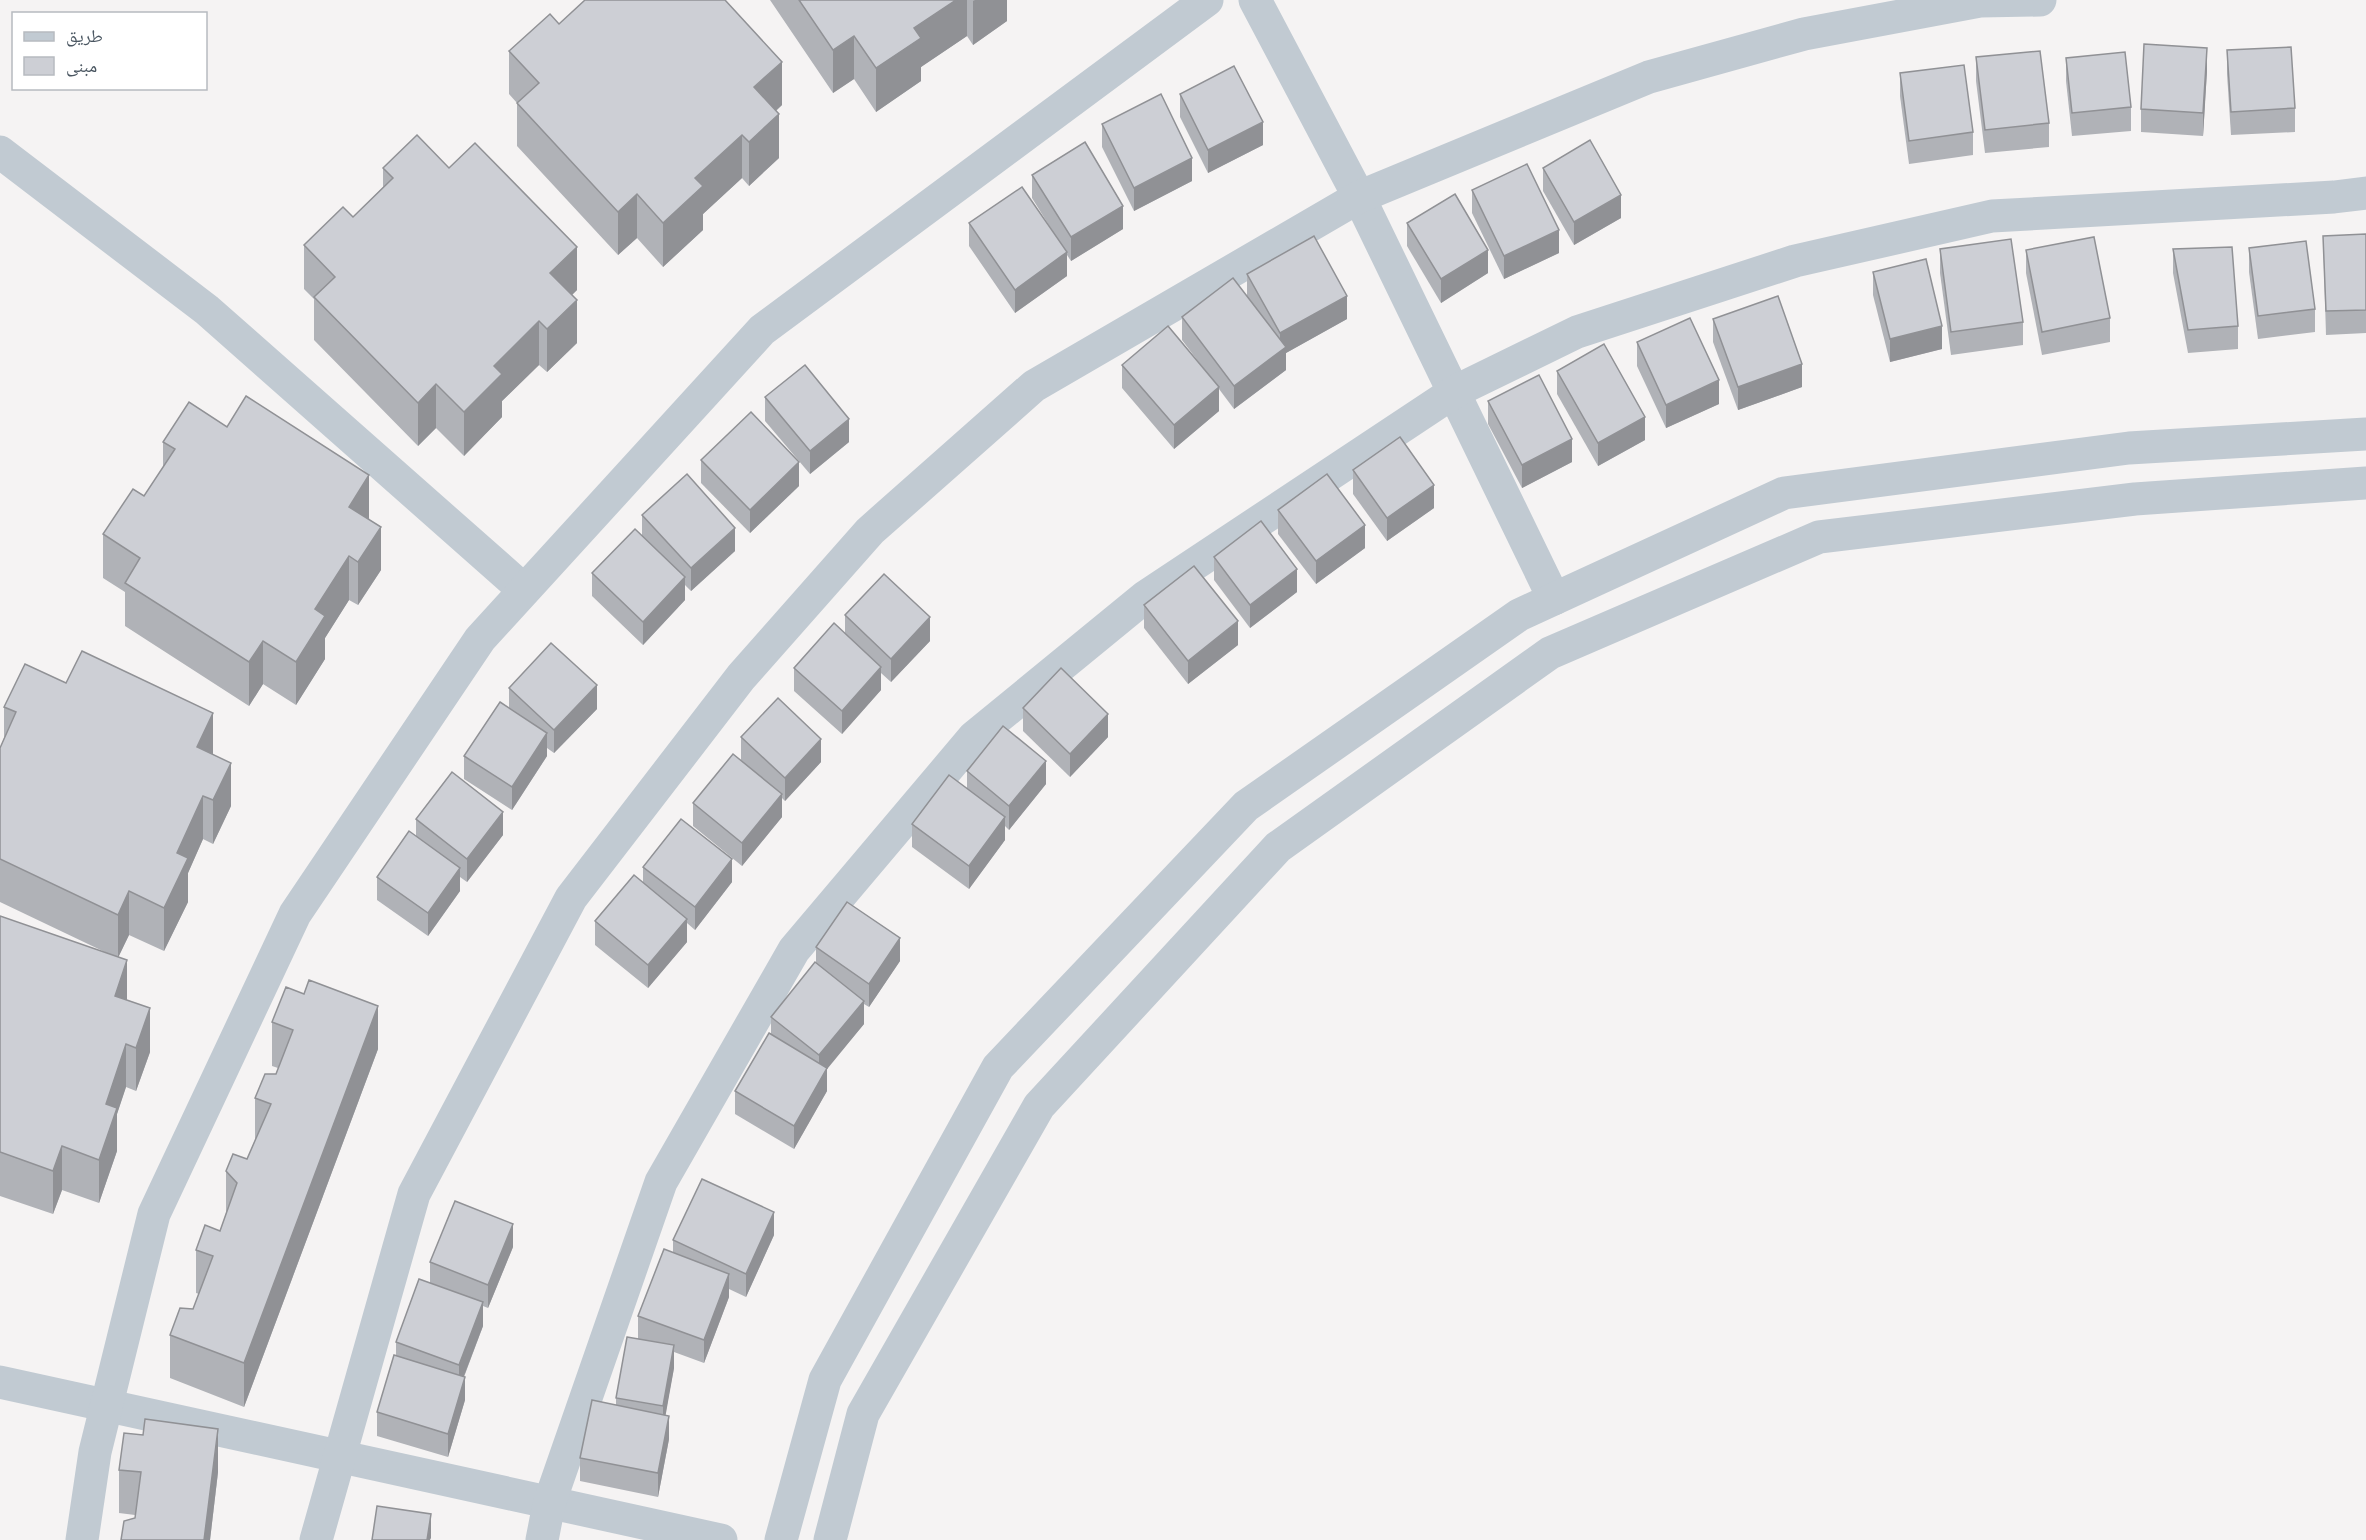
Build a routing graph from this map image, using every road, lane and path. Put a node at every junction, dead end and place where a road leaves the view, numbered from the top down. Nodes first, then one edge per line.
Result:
1 (1207, 0) edge
2 (1255, 0) edge
3 (2040, 0) edge
4 (0, 152) edge
5 (2366, 193) edge
6 (1359, 197) junction
7 (1454, 392) junction
8 (2366, 434) edge
9 (2366, 483) edge
10 (524, 590) junction
11 (1554, 599) junction
12 (0, 1382) edge
13 (107, 1406) junction
14 (340, 1456) junction
15 (549, 1504) junction
16 (82, 1540) edge
17 (316, 1540) edge
18 (542, 1540) edge
19 (721, 1540) edge
20 (781, 1540) edge
21 (830, 1540) edge

1 - 10 street
2 - 6 street
3 - 6 street
4 - 10 street
5 - 7 street
6 - 7 street
6 - 14 street
7 - 11 street
7 - 15 street
8 - 11 street
9 - 21 street
10 - 13 street
11 - 20 street
12 - 13 street
13 - 14 street
13 - 16 street
14 - 15 street
14 - 17 street
15 - 18 street
15 - 19 street

